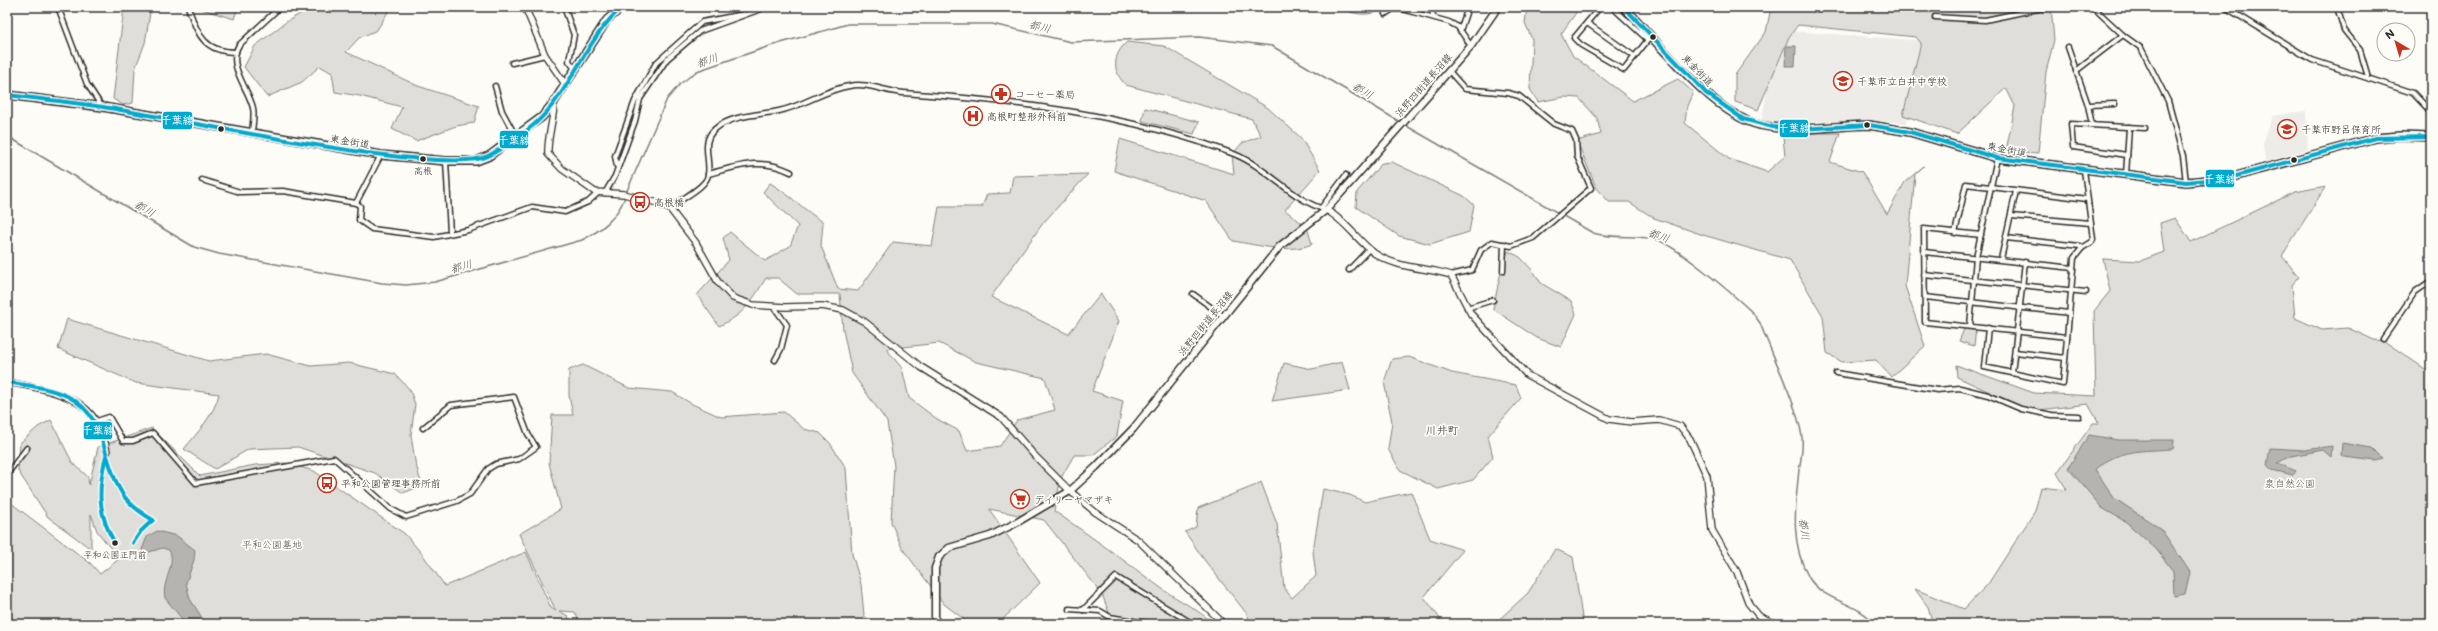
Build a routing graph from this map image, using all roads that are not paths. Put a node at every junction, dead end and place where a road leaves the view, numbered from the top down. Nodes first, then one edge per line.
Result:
1 (58, 7) edge
2 (188, 7) edge
3 (280, 7) edge
4 (525, 7) edge
5 (564, 7) edge
6 (622, 7) edge
7 (1432, 7) edge
8 (1468, 7) edge
9 (1498, 7) edge
10 (1600, 7) edge
11 (1612, 7) edge
12 (1624, 7) edge
13 (2047, 7) edge
14 (2093, 7) edge
15 (2225, 7) edge
16 (2337, 7) edge
17 (761, 9) dead end
18 (746, 14) junction
19 (1385, 14) dead end
20 (1433, 16) junction
21 (1936, 17) dead end
22 (1587, 23) junction
23 (1460, 32) junction
24 (2123, 35) junction
25 (1650, 38) junction
26 (1471, 46) junction
27 (2068, 47) dead end
28 (236, 52) junction
29 (545, 55) junction
30 (1634, 56) junction
31 (512, 63) dead end
32 (575, 69) junction
33 (1449, 71) junction
34 (2076, 71) junction
35 (2368, 77) junction
36 (565, 84) junction
37 (495, 86) dead end
38 (7, 95) edge
39 (554, 102) junction
40 (2115, 104) dead end
41 (2088, 105) junction
42 (102, 108) junction
43 (2431, 112) edge
44 (2092, 125) junction
45 (2129, 127) junction
46 (2145, 128) dead end
47 (252, 134) junction
48 (517, 137) junction
49 (2431, 137) edge
50 (381, 155) junction
51 (2128, 155) junction
52 (1997, 158) junction
53 (446, 161) junction
54 (617, 166) junction
55 (2084, 170) junction
56 (791, 172) dead end
57 (708, 174) junction
58 (1346, 175) dead end
59 (2126, 175) junction
60 (202, 180) dead end
61 (2186, 182) junction
62 (1990, 188) junction
63 (2016, 192) junction
64 (601, 193) junction
65 (2087, 199) junction
66 (356, 203) junction
67 (670, 209) junction
68 (1324, 209) junction
69 (2011, 216) junction
70 (2090, 223) junction
71 (1955, 232) junction
72 (450, 233) junction
73 (1981, 235) junction
74 (2006, 238) junction
75 (1504, 244) junction
76 (1369, 248) junction
77 (2082, 248) junction
78 (1924, 252) junction
79 (1976, 257) junction
80 (2001, 259) junction
81 (2025, 262) junction
82 (2073, 268) junction
83 (1349, 270) dead end
84 (1503, 271) dead end
85 (1451, 275) junction
86 (1924, 275) junction
87 (1974, 280) junction
88 (2431, 281) edge
89 (2022, 285) junction
90 (2071, 291) junction
91 (2086, 292) dead end
92 (1193, 294) dead end
93 (1925, 297) junction
94 (1493, 300) dead end
95 (1972, 302) junction
96 (774, 306) junction
97 (2020, 307) junction
98 (1467, 308) junction
99 (2069, 313) junction
100 (1223, 316) junction
101 (1970, 326) junction
102 (1988, 328) junction
103 (2017, 331) junction
104 (2068, 337) junction
105 (2383, 339) dead end
106 (2014, 352) junction
107 (2065, 358) junction
108 (775, 360) dead end
109 (1836, 373) dead end
110 (2012, 373) junction
111 (7, 382) edge
112 (2079, 416) dead end
113 (97, 421) junction
114 (423, 428) dead end
115 (27, 448) dead end
116 (107, 452) dead end
117 (7, 474) edge
118 (1070, 491) junction
119 (1069, 609) dead end
120 (1083, 610) junction
121 (935, 624) edge
122 (1151, 624) edge
123 (1192, 624) edge
124 (1224, 624) edge
125 (1776, 624) edge

1 - 42 street
2 - 28 street
3 - 28 street
4 - 29 street
5 - 32 street
6 - 32 highway, 東金街道
7 - 20 street
8 - 23 street
9 - 26 main road, 浜野四街道長沼線
10 - 22 street
11 - 25 street
12 - 25 highway, 東金街道
13 - 21 street
14 - 24 street
15 - 35 street
16 - 35 street
17 - 18 street
18 - 54 street
18 - 54 street
19 - 20 street
20 - 23 street
22 - 30 street
22 - 30 street
23 - 26 street
24 - 34 street
24 - 61 street
25 - 30 street
25 - 52 highway, 東金街道
26 - 33 main road, 浜野四街道長沼線
27 - 34 street
28 - 47 street
29 - 31 street
29 - 36 street
32 - 36 highway, 東金街道
33 - 68 main road, 浜野四街道長沼線
33 - 75 street
34 - 41 street
35 - 43 street
36 - 39 highway, 東金街道
37 - 48 street
38 - 42 highway, 東金街道
39 - 48 highway, 東金街道
39 - 64 street
40 - 41 street
41 - 44 street
42 - 47 highway, 東金街道
44 - 45 street
44 - 51 street
45 - 46 street
45 - 51 street
47 - 50 highway, 東金街道
48 - 53 highway, 東金街道
49 - 61 highway, 東金街道
50 - 53 highway, 東金街道
50 - 66 street
51 - 59 street
52 - 55 highway, 東金街道
52 - 62 street
53 - 72 street
54 - 64 street
55 - 59 highway, 東金街道
55 - 65 street
56 - 57 street
57 - 67 street
57 - 68 street
58 - 68 street
59 - 61 highway, 東金街道
60 - 66 street
62 - 63 street
62 - 71 street
62 - 73 street
63 - 65 street
63 - 69 street
64 - 67 street
64 - 72 street
65 - 70 street
66 - 72 street
67 - 96 street
68 - 76 street
68 - 100 main road, 浜野四街道長沼線
69 - 70 street
69 - 74 street
70 - 77 street
71 - 73 street
71 - 78 street
73 - 79 street
74 - 77 street
74 - 80 street
75 - 84 street
75 - 85 street
76 - 83 street
76 - 85 street
77 - 82 street
78 - 79 street
78 - 86 street
79 - 80 street
79 - 87 street
80 - 81 street
81 - 82 street
81 - 89 street
82 - 90 street
85 - 98 street
86 - 87 street
86 - 93 street
87 - 89 street
87 - 95 street
88 - 105 street
89 - 90 street
89 - 97 street
90 - 91 street
90 - 99 street
92 - 100 street
93 - 95 street
93 - 101 street
94 - 98 street
95 - 97 street
95 - 101 street
96 - 108 street
96 - 118 street
97 - 99 street
97 - 103 street
98 - 125 street
99 - 104 street
100 - 118 main road, 浜野四街道長沼線
101 - 102 street
102 - 103 street
102 - 110 street
103 - 104 street
103 - 106 street
104 - 107 street
106 - 107 street
106 - 110 street
107 - 110 street
109 - 112 street
111 - 113 street
113 - 114 street
113 - 116 street
115 - 117 street
118 - 121 main road, 浜野四街道長沼線
118 - 124 street
119 - 120 street
120 - 122 street
120 - 123 street

